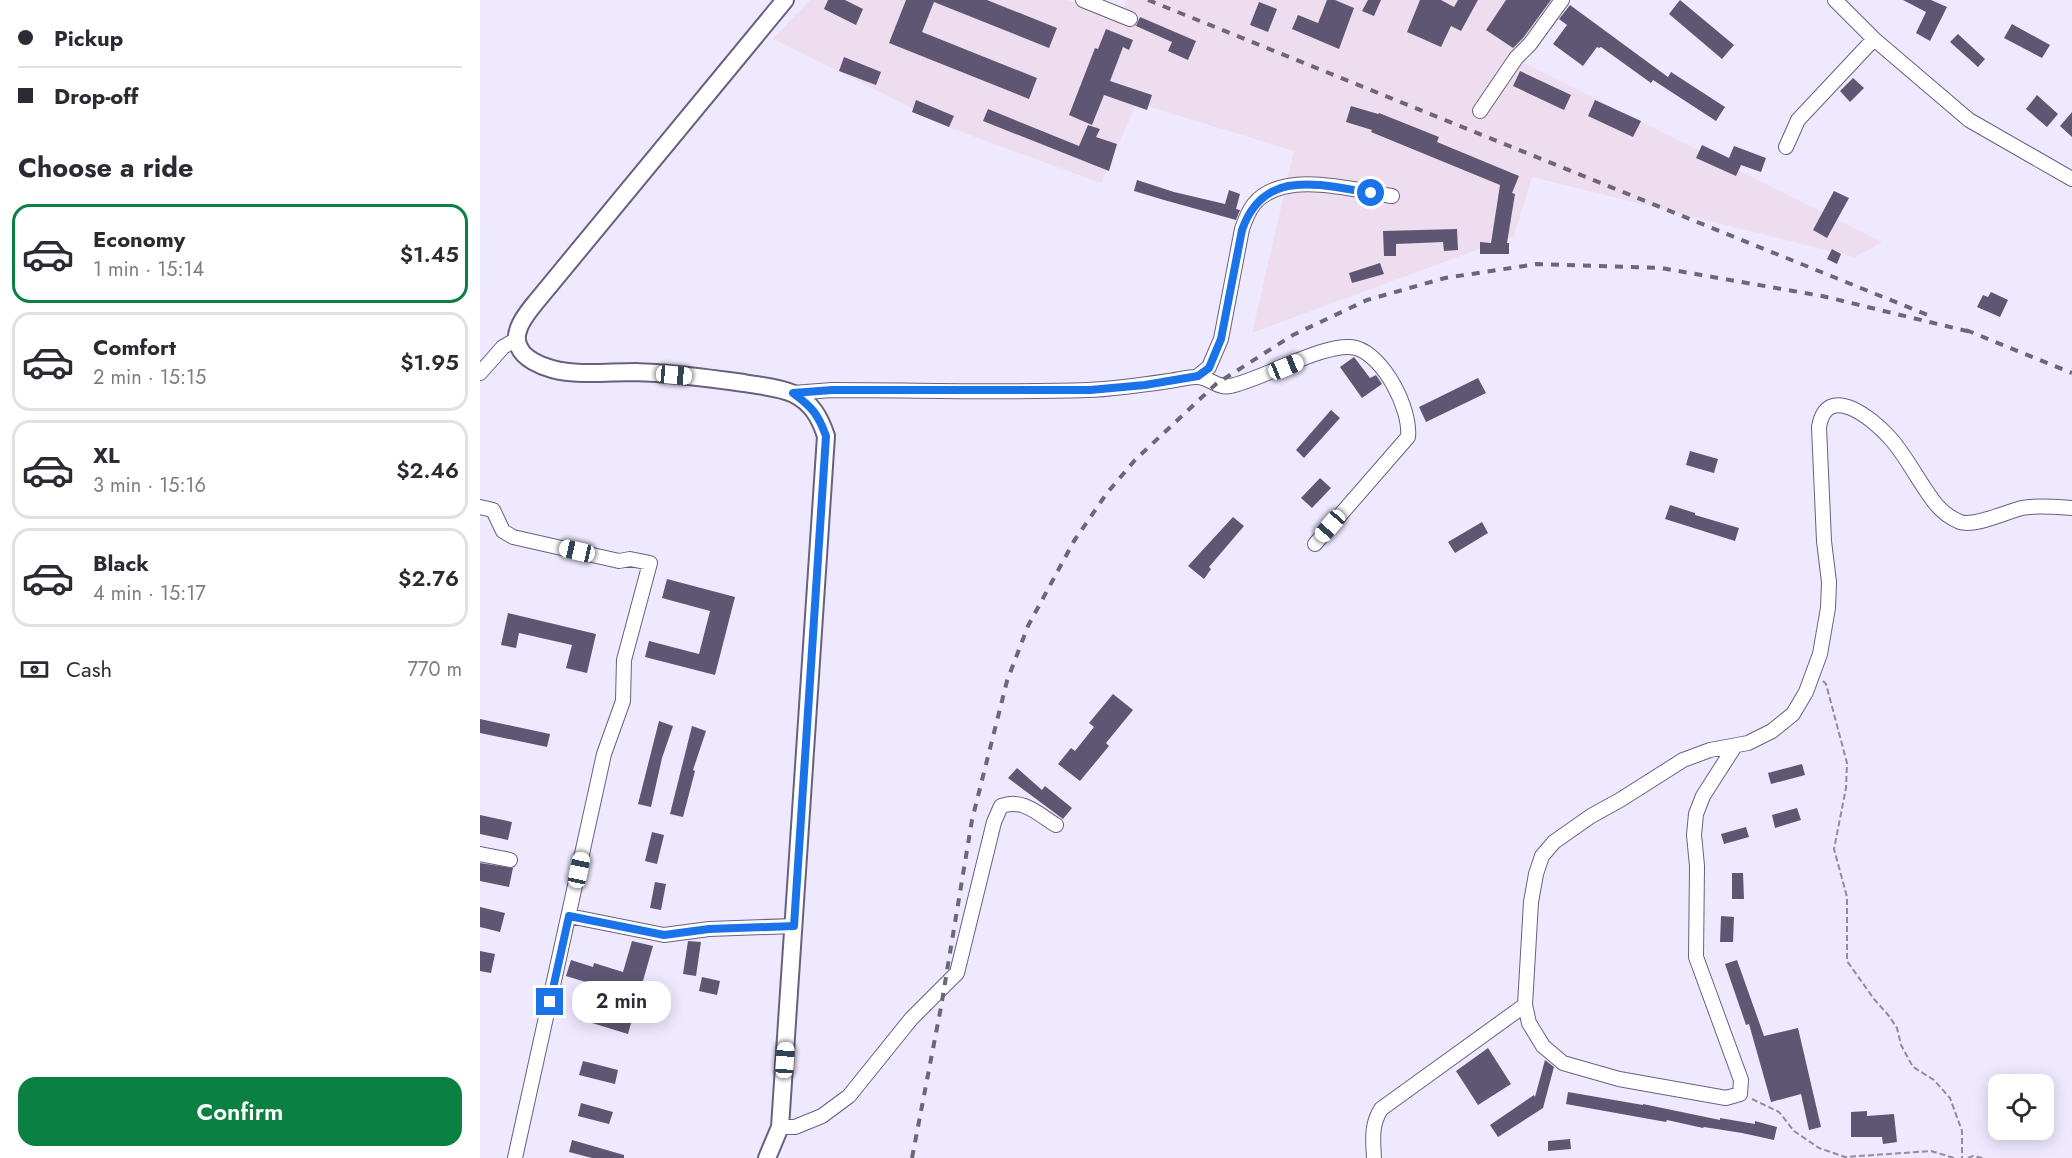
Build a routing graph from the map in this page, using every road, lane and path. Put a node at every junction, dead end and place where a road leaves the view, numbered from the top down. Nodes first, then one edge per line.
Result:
1 (785, 0) edge
2 (1083, 0) edge
3 (1562, 0) edge
4 (1835, 0) edge
5 (1130, 20) dead end
6 (1874, 39) junction
7 (1480, 111) dead end
8 (1786, 147) dead end
9 (2072, 179) edge
10 (1392, 196) dead end
11 (518, 339) junction
12 (480, 373) edge
13 (1198, 376) junction
14 (793, 393) junction
15 (480, 507) edge
16 (2072, 508) edge
17 (1315, 544) dead end
18 (1814, 669) junction
19 (1735, 746) junction
20 (1056, 825) dead end
21 (480, 854) edge
22 (510, 860) dead end
23 (569, 916) junction
24 (794, 926) junction
25 (1525, 1005) junction
26 (1740, 1094) junction
27 (780, 1127) junction
28 (515, 1158) edge
29 (767, 1158) edge
30 (1374, 1158) edge
31 (1954, 1158) edge
32 (1962, 1158) edge
33 (1968, 1158) edge
34 (1983, 1158) edge

1 - 11 street
2 - 5 street
3 - 7 street
4 - 6 street
6 - 8 street
6 - 9 street
10 - 13 street
11 - 12 street
11 - 14 street
13 - 14 street
13 - 17 street
14 - 24 street
15 - 23 street
16 - 18 street
18 - 19 street
18 - 32 path
19 - 25 street
19 - 26 street
20 - 27 street
21 - 22 street
23 - 24 street
23 - 28 street
24 - 27 street
25 - 26 street
25 - 30 street
26 - 31 path
27 - 29 street
33 - 34 path

